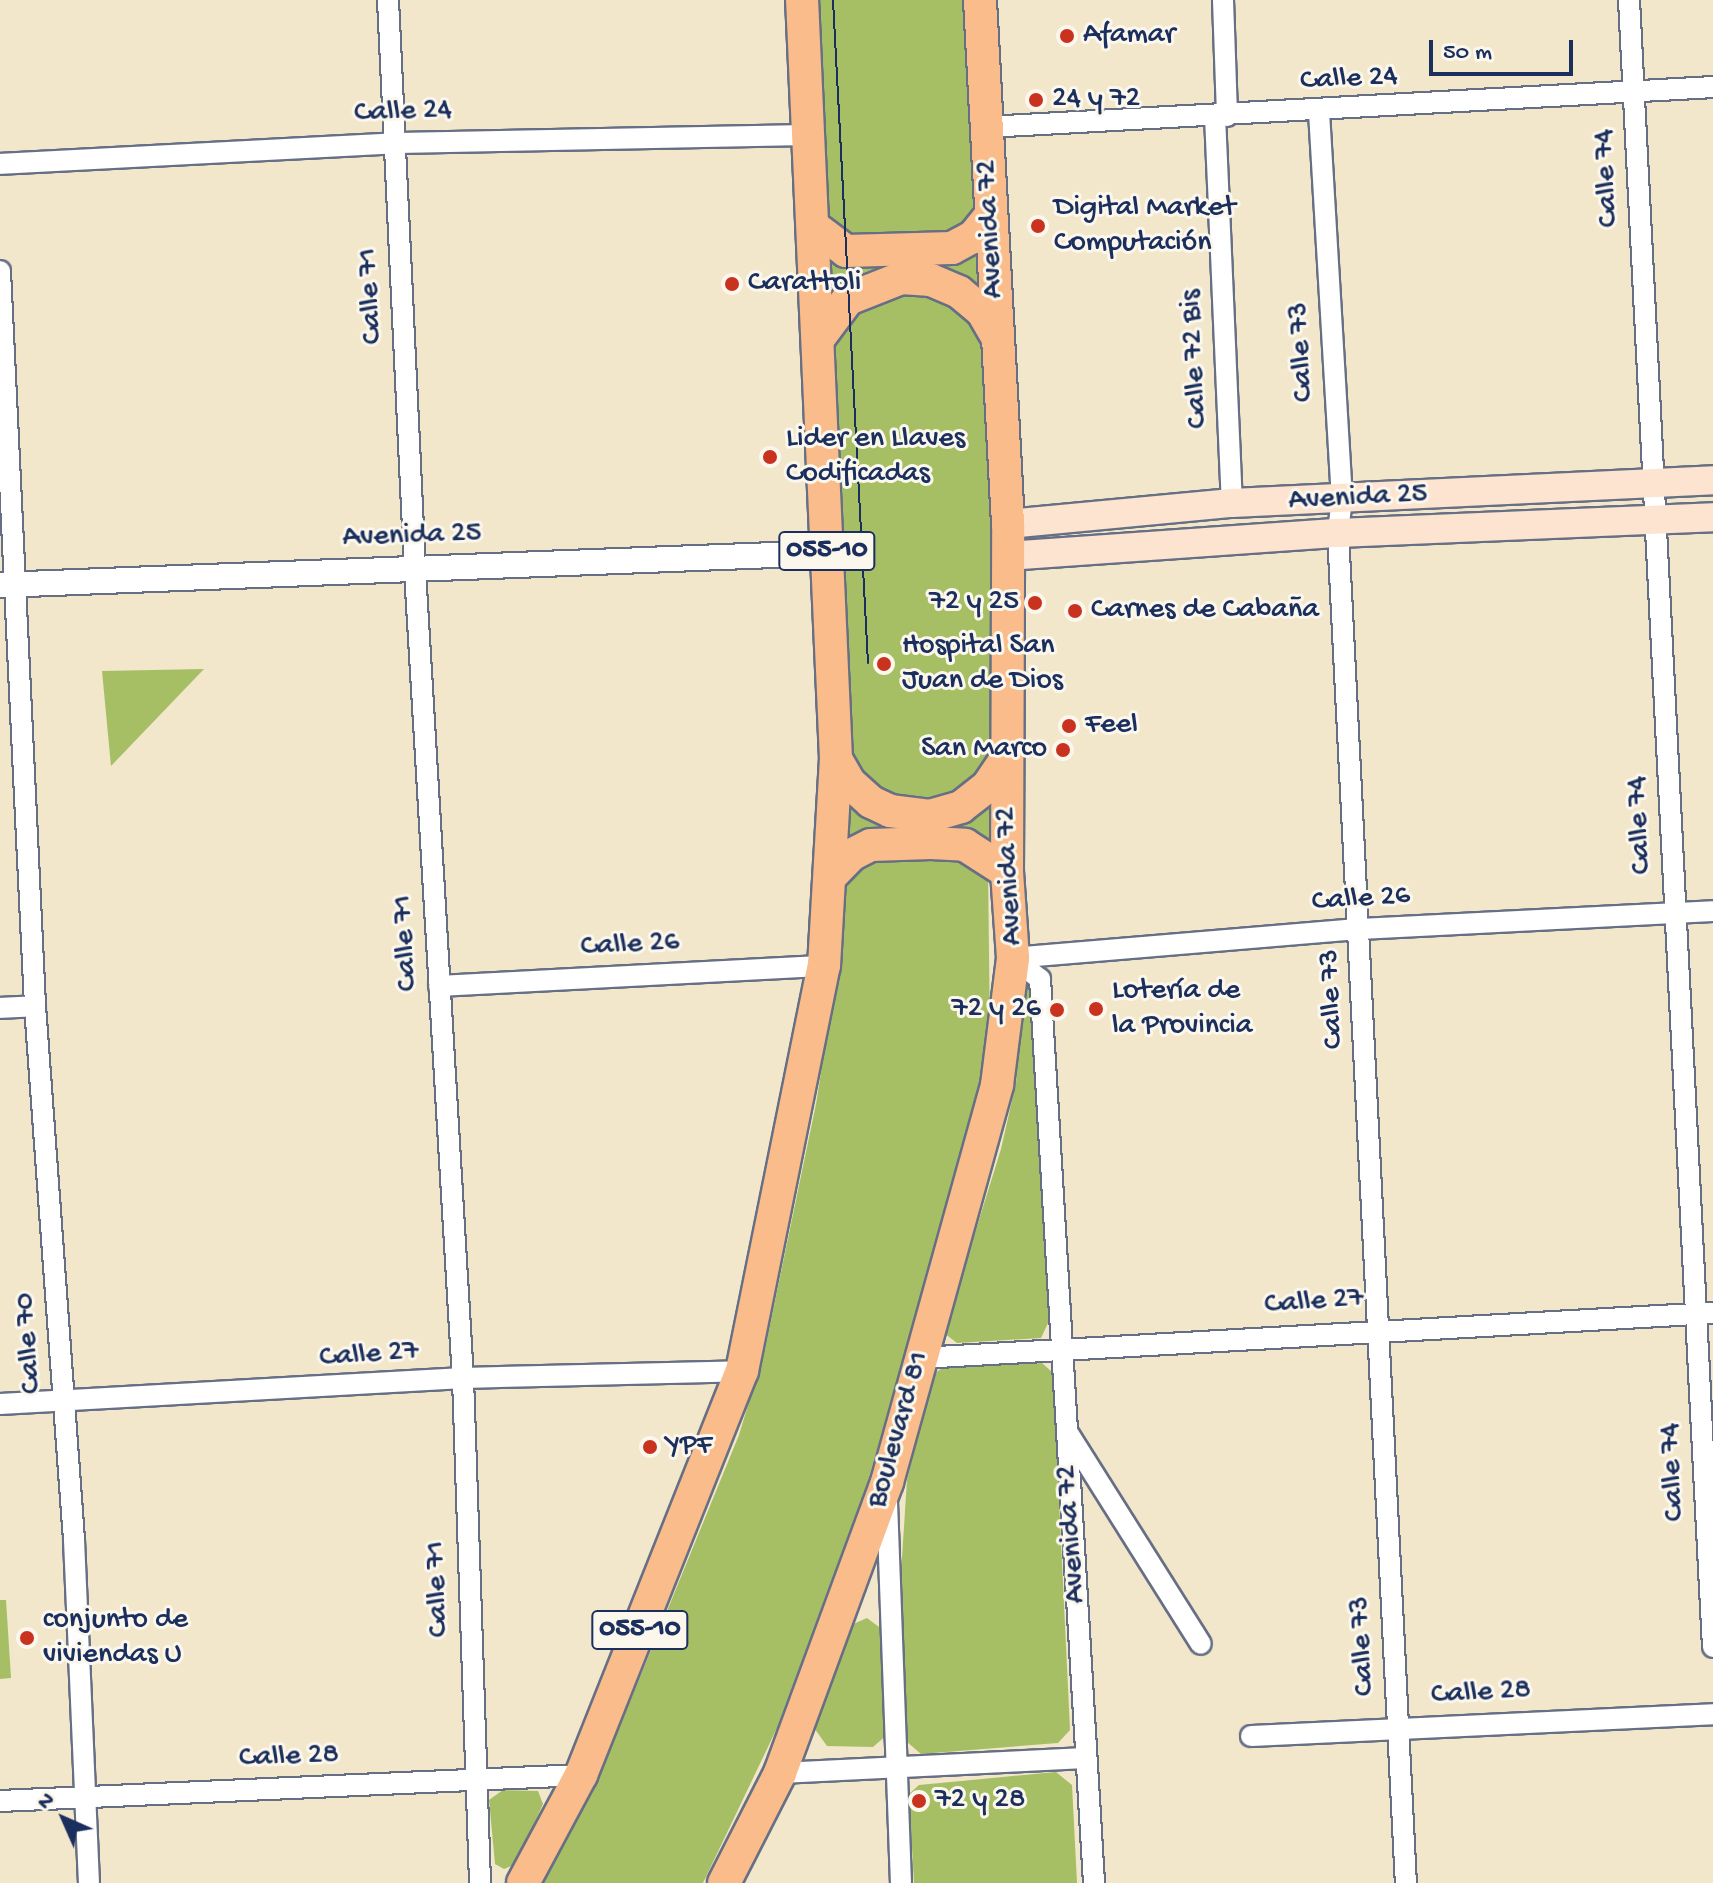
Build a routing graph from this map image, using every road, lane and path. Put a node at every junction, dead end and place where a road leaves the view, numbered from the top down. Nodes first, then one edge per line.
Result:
1 (388, 0) edge
2 (802, 0) edge
3 (980, 0) edge
4 (1223, 0) edge
5 (1629, 0) edge
6 (1713, 87) edge
7 (1633, 93) junction
8 (1319, 112) junction
9 (1221, 116) junction
10 (987, 127) junction
11 (809, 135) junction
12 (395, 143) junction
13 (0, 164) edge
14 (991, 215) junction
15 (814, 227) junction
16 (0, 271) edge
17 (997, 337) junction
18 (819, 338) junction
19 (1713, 480) edge
20 (1655, 483) junction
21 (1342, 499) junction
22 (1232, 503) junction
23 (1713, 517) edge
24 (1656, 520) junction
25 (1008, 524) junction
26 (1338, 533) junction
27 (827, 553) junction
28 (1007, 556) junction
29 (415, 571) junction
30 (8, 585) edge
31 (1007, 757) junction
32 (836, 759) junction
33 (1007, 872) junction
34 (832, 875) junction
35 (1713, 911) edge
36 (1676, 913) junction
37 (1360, 929) junction
38 (1013, 958) junction
39 (824, 966) junction
40 (439, 986) junction
41 (35, 1006) junction
42 (0, 1008) edge
43 (1705, 1314) edge
44 (1379, 1329) junction
45 (1061, 1350) junction
46 (920, 1358) junction
47 (742, 1371) junction
48 (463, 1378) junction
49 (64, 1400) junction
50 (0, 1404) edge
51 (1066, 1430) junction
52 (887, 1482) junction
53 (1201, 1644) dead end
54 (1713, 1647) edge
55 (1713, 1714) edge
56 (1398, 1728) junction
57 (1251, 1736) dead end
58 (1086, 1758) junction
59 (894, 1767) junction
60 (780, 1773) junction
61 (581, 1775) junction
62 (475, 1781) junction
63 (85, 1797) junction
64 (0, 1801) edge
65 (89, 1883) edge
66 (480, 1883) edge
67 (523, 1883) edge
68 (724, 1883) edge
69 (901, 1883) edge
70 (1094, 1883) edge
71 (1406, 1883) edge

1 - 12 street, Calle 71
2 - 11 highway, 055-10
3 - 10 highway, Avenida 72
4 - 9 street
5 - 7 street, Calle 74
6 - 7 street, Calle 24
7 - 8 street, Calle 24
7 - 20 street, Calle 74
8 - 9 street, Calle 24
8 - 21 street, Calle 73
9 - 10 street, Calle 24
9 - 22 street, Calle 72 Bis
10 - 14 highway, Avenida 72
11 - 12 street, Calle 24
11 - 15 highway, 055-10
12 - 13 street, Calle 24
12 - 29 street, Calle 71
14 - 15 highway
14 - 17 highway, Avenida 72
15 - 18 highway, 055-10
16 - 30 street, Calle 70
17 - 18 highway
17 - 25 highway, Avenida 72
18 - 27 highway, 055-10
19 - 20 main road, Avenida 25
20 - 21 main road, Avenida 25
20 - 24 street, Calle 74
21 - 22 main road, Avenida 25
21 - 26 street, Calle 73
22 - 25 main road, Avenida 25
23 - 24 main road, Avenida 25
24 - 26 main road, Avenida 25
24 - 36 street, Calle 74
25 - 28 highway, Avenida 72
26 - 28 main road, Avenida 25
26 - 37 street, Calle 73
27 - 29 street, Avenida 25
27 - 32 highway, 055-10
28 - 31 highway, Avenida 72
29 - 30 street, Avenida 25
29 - 40 street, Calle 71
30 - 41 street, Calle 70
31 - 32 highway
31 - 33 highway, Avenida 72
32 - 34 highway, 055-10
33 - 34 highway
33 - 38 highway, Avenida 72
34 - 39 highway, 055-10
35 - 36 street, Calle 26
36 - 37 street, Calle 26
36 - 43 street, Calle 74
37 - 38 street, Calle 26
37 - 44 street, Calle 73
38 - 45 street, Avenida 72
38 - 46 highway, Boulevard 81
39 - 40 street, Calle 26
39 - 47 highway, 055-10
40 - 48 street, Calle 71
41 - 42 street
41 - 49 street, Calle 70
43 - 44 street, Calle 27
43 - 54 street, Calle 74
44 - 45 street, Calle 27
44 - 56 street, Calle 73
45 - 46 street, Calle 27
45 - 51 street, Avenida 72
46 - 52 highway, Boulevard 81
47 - 48 street, Calle 27
47 - 61 highway, 055-10
48 - 49 street, Calle 27
48 - 62 street, Calle 71
49 - 50 street, Calle 27
49 - 63 street, Calle 70
51 - 53 street
51 - 58 street, Avenida 72
52 - 59 street
52 - 60 highway, Boulevard 81
55 - 56 street, Calle 28
56 - 57 street, Calle 28
56 - 71 street, Calle 73
58 - 59 street
58 - 70 street, Avenida 72
59 - 60 street
59 - 69 street
60 - 68 highway, Boulevard 81
61 - 62 street, Calle 28
61 - 67 highway, 055-10
62 - 63 street, Calle 28
62 - 66 street, Calle 71
63 - 64 street, Calle 28
63 - 65 street, Calle 70

